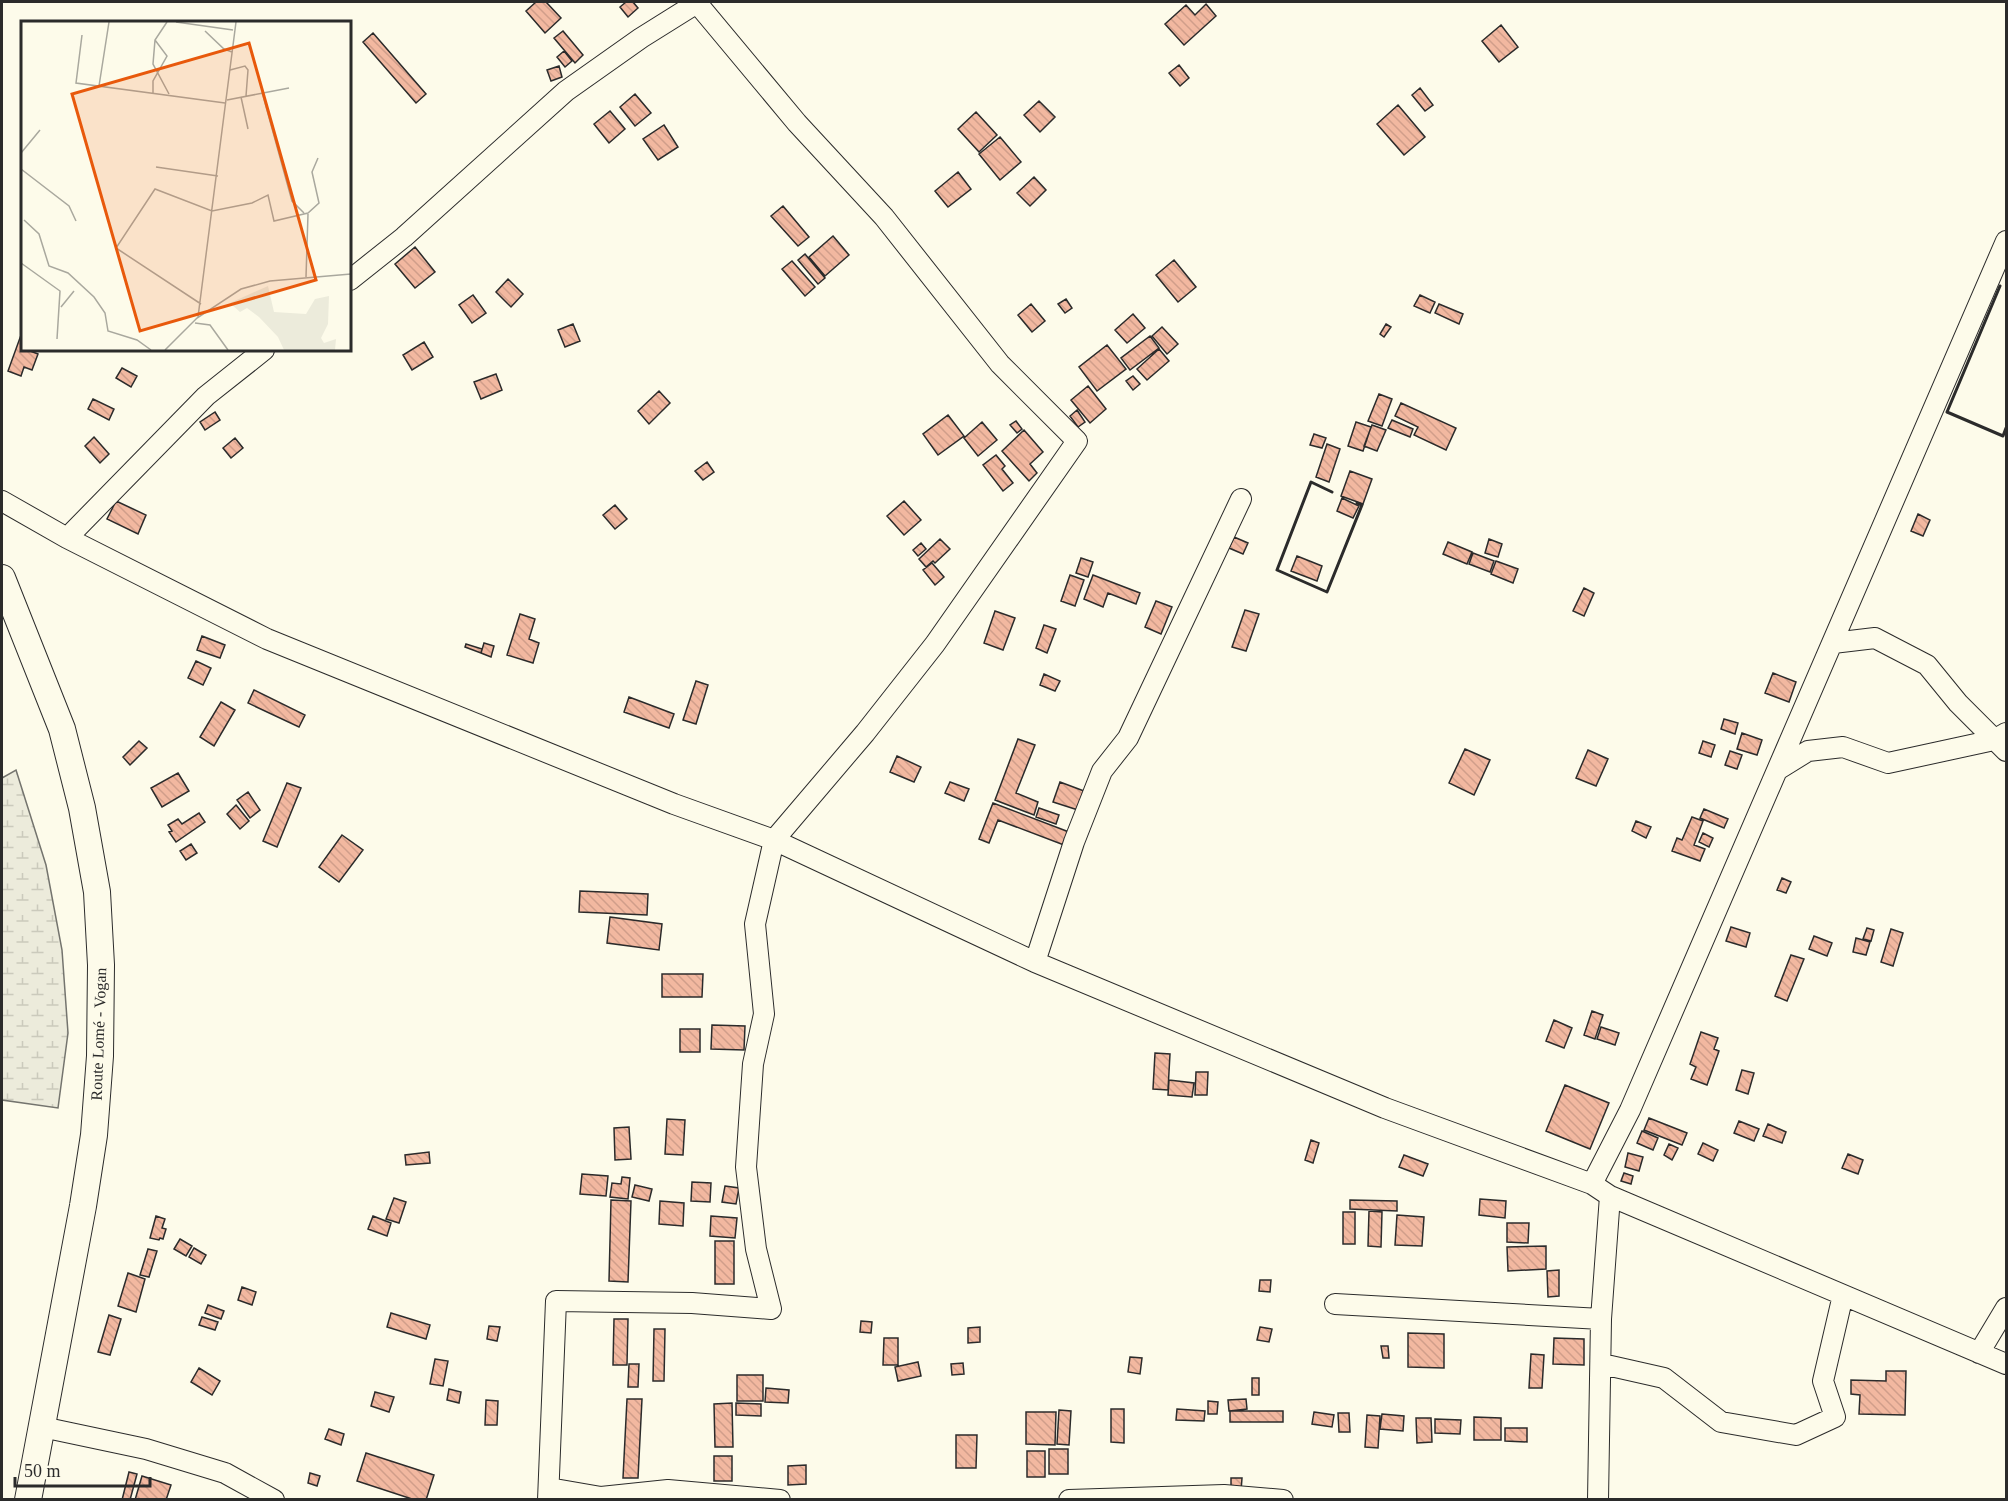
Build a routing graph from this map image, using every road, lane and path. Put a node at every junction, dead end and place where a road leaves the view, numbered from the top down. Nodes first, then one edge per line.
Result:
1 (2007, 241) edge
2 (351, 279) edge
3 (263, 351) edge
4 (1241, 499) dead end
5 (2, 501) edge
6 (67, 538) junction
7 (2, 578) edge
8 (1833, 643) junction
9 (2002, 742) edge
10 (1779, 769) junction
11 (774, 840) junction
12 (1035, 962) junction
13 (1592, 1184) junction
14 (1610, 1196) junction
15 (1843, 1294) junction
16 (1335, 1304) dead end
17 (2007, 1308) edge
18 (1601, 1319) junction
19 (1979, 1353) junction
20 (1602, 1364) junction
21 (2007, 1364) edge
22 (42, 1427) junction
23 (549, 1494) edge
24 (600, 1498) edge
25 (1598, 1499) edge
26 (28, 1500) edge
27 (274, 1500) edge
28 (780, 1500) edge
29 (1069, 1500) edge
30 (1282, 1500) edge
31 (1587, 1500) edge

1 - 8 street
2 - 11 street
3 - 6 street
4 - 12 street
5 - 6 street
6 - 11 street
7 - 22 main road, Route Lomé - Vogan
8 - 9 street
8 - 10 street
9 - 10 street
10 - 13 street
11 - 12 street
11 - 23 street
12 - 13 street
13 - 14 street
14 - 15 street
14 - 18 street
15 - 19 street
15 - 20 street
16 - 18 street
17 - 19 street
18 - 20 street
19 - 21 street
20 - 25 street
22 - 26 main road, Route Lomé - Vogan
22 - 27 street
23 - 24 street
24 - 28 street
25 - 31 street
29 - 30 street

